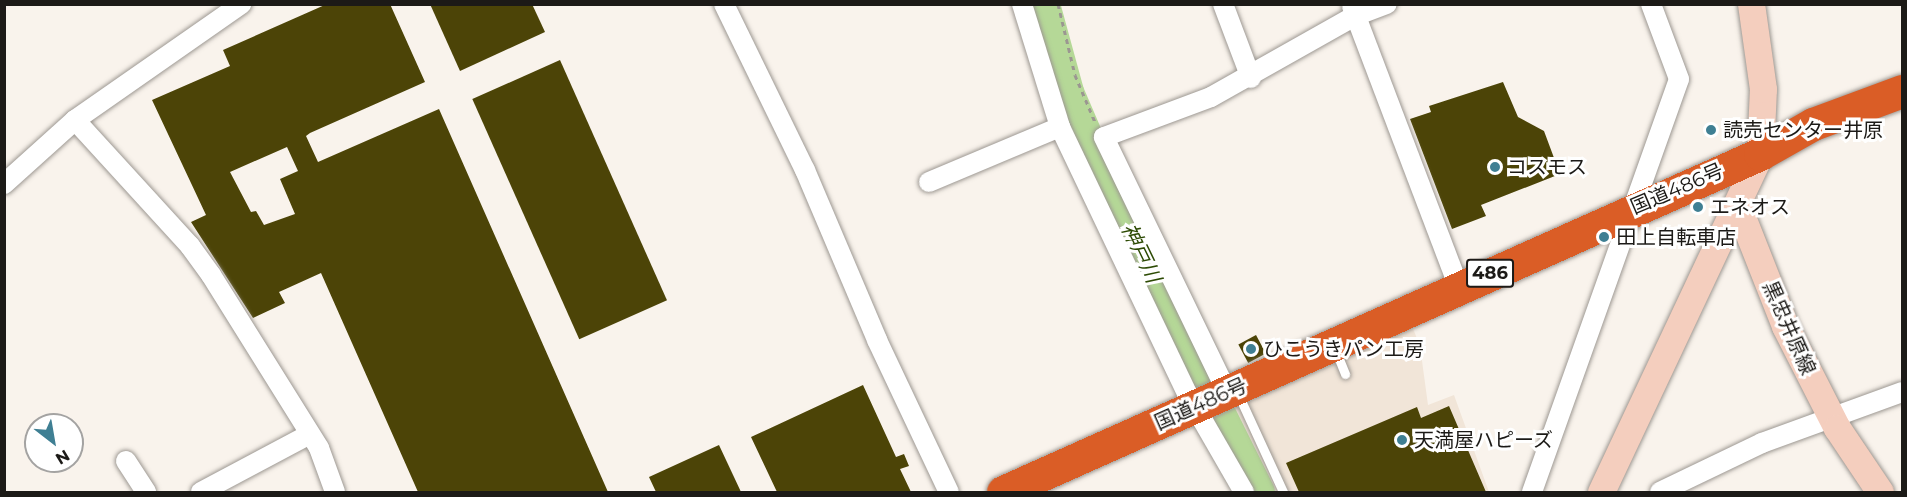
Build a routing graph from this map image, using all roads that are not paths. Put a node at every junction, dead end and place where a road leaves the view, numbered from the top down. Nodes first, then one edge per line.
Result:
1 (241, 4) edge
2 (724, 4) edge
3 (1022, 4) edge
4 (1223, 4) edge
5 (1387, 4) edge
6 (1651, 4) edge
7 (1751, 4) edge
8 (1353, 10) edge
9 (1251, 78) junction
10 (1902, 91) edge
11 (1902, 108) edge
12 (75, 120) junction
13 (1060, 127) junction
14 (1760, 154) junction
15 (929, 182) dead end
16 (4, 184) edge
17 (1737, 204) junction
18 (1630, 209) junction
19 (1459, 287) junction
20 (1333, 344) junction
21 (1346, 374) dead end
22 (1902, 392) edge
23 (1216, 397) junction
24 (1831, 416) junction
25 (310, 434) junction
26 (126, 461) dead end
27 (146, 492) edge
28 (201, 492) edge
29 (334, 492) edge
30 (949, 492) edge
31 (1003, 492) edge
32 (1244, 492) edge
33 (1283, 492) edge
34 (1532, 492) edge
35 (1601, 492) edge
36 (1660, 492) edge
37 (1880, 492) edge

1 - 12 street
2 - 30 street
3 - 13 street
4 - 9 street
5 - 8 street
6 - 18 street
7 - 14 street
8 - 9 street
8 - 19 street
9 - 23 street
10 - 14 highway, 国道486号 / 486
11 - 14 highway, 国道486号 / 486
12 - 16 street
12 - 25 street
13 - 15 street
13 - 23 street
14 - 17 street
14 - 18 highway, 国道486号 / 486
17 - 24 street, 黒忠井原線
17 - 35 street
18 - 19 highway, 国道486号 / 486
18 - 34 street
19 - 20 highway, 国道486号 / 486
20 - 21 lane
20 - 23 highway, 国道486号 / 486
22 - 24 street
23 - 31 highway, 国道486号 / 486
23 - 32 street
23 - 33 lane
24 - 36 street
24 - 37 street, 黒忠井原線
25 - 28 street
25 - 29 street
26 - 27 street

